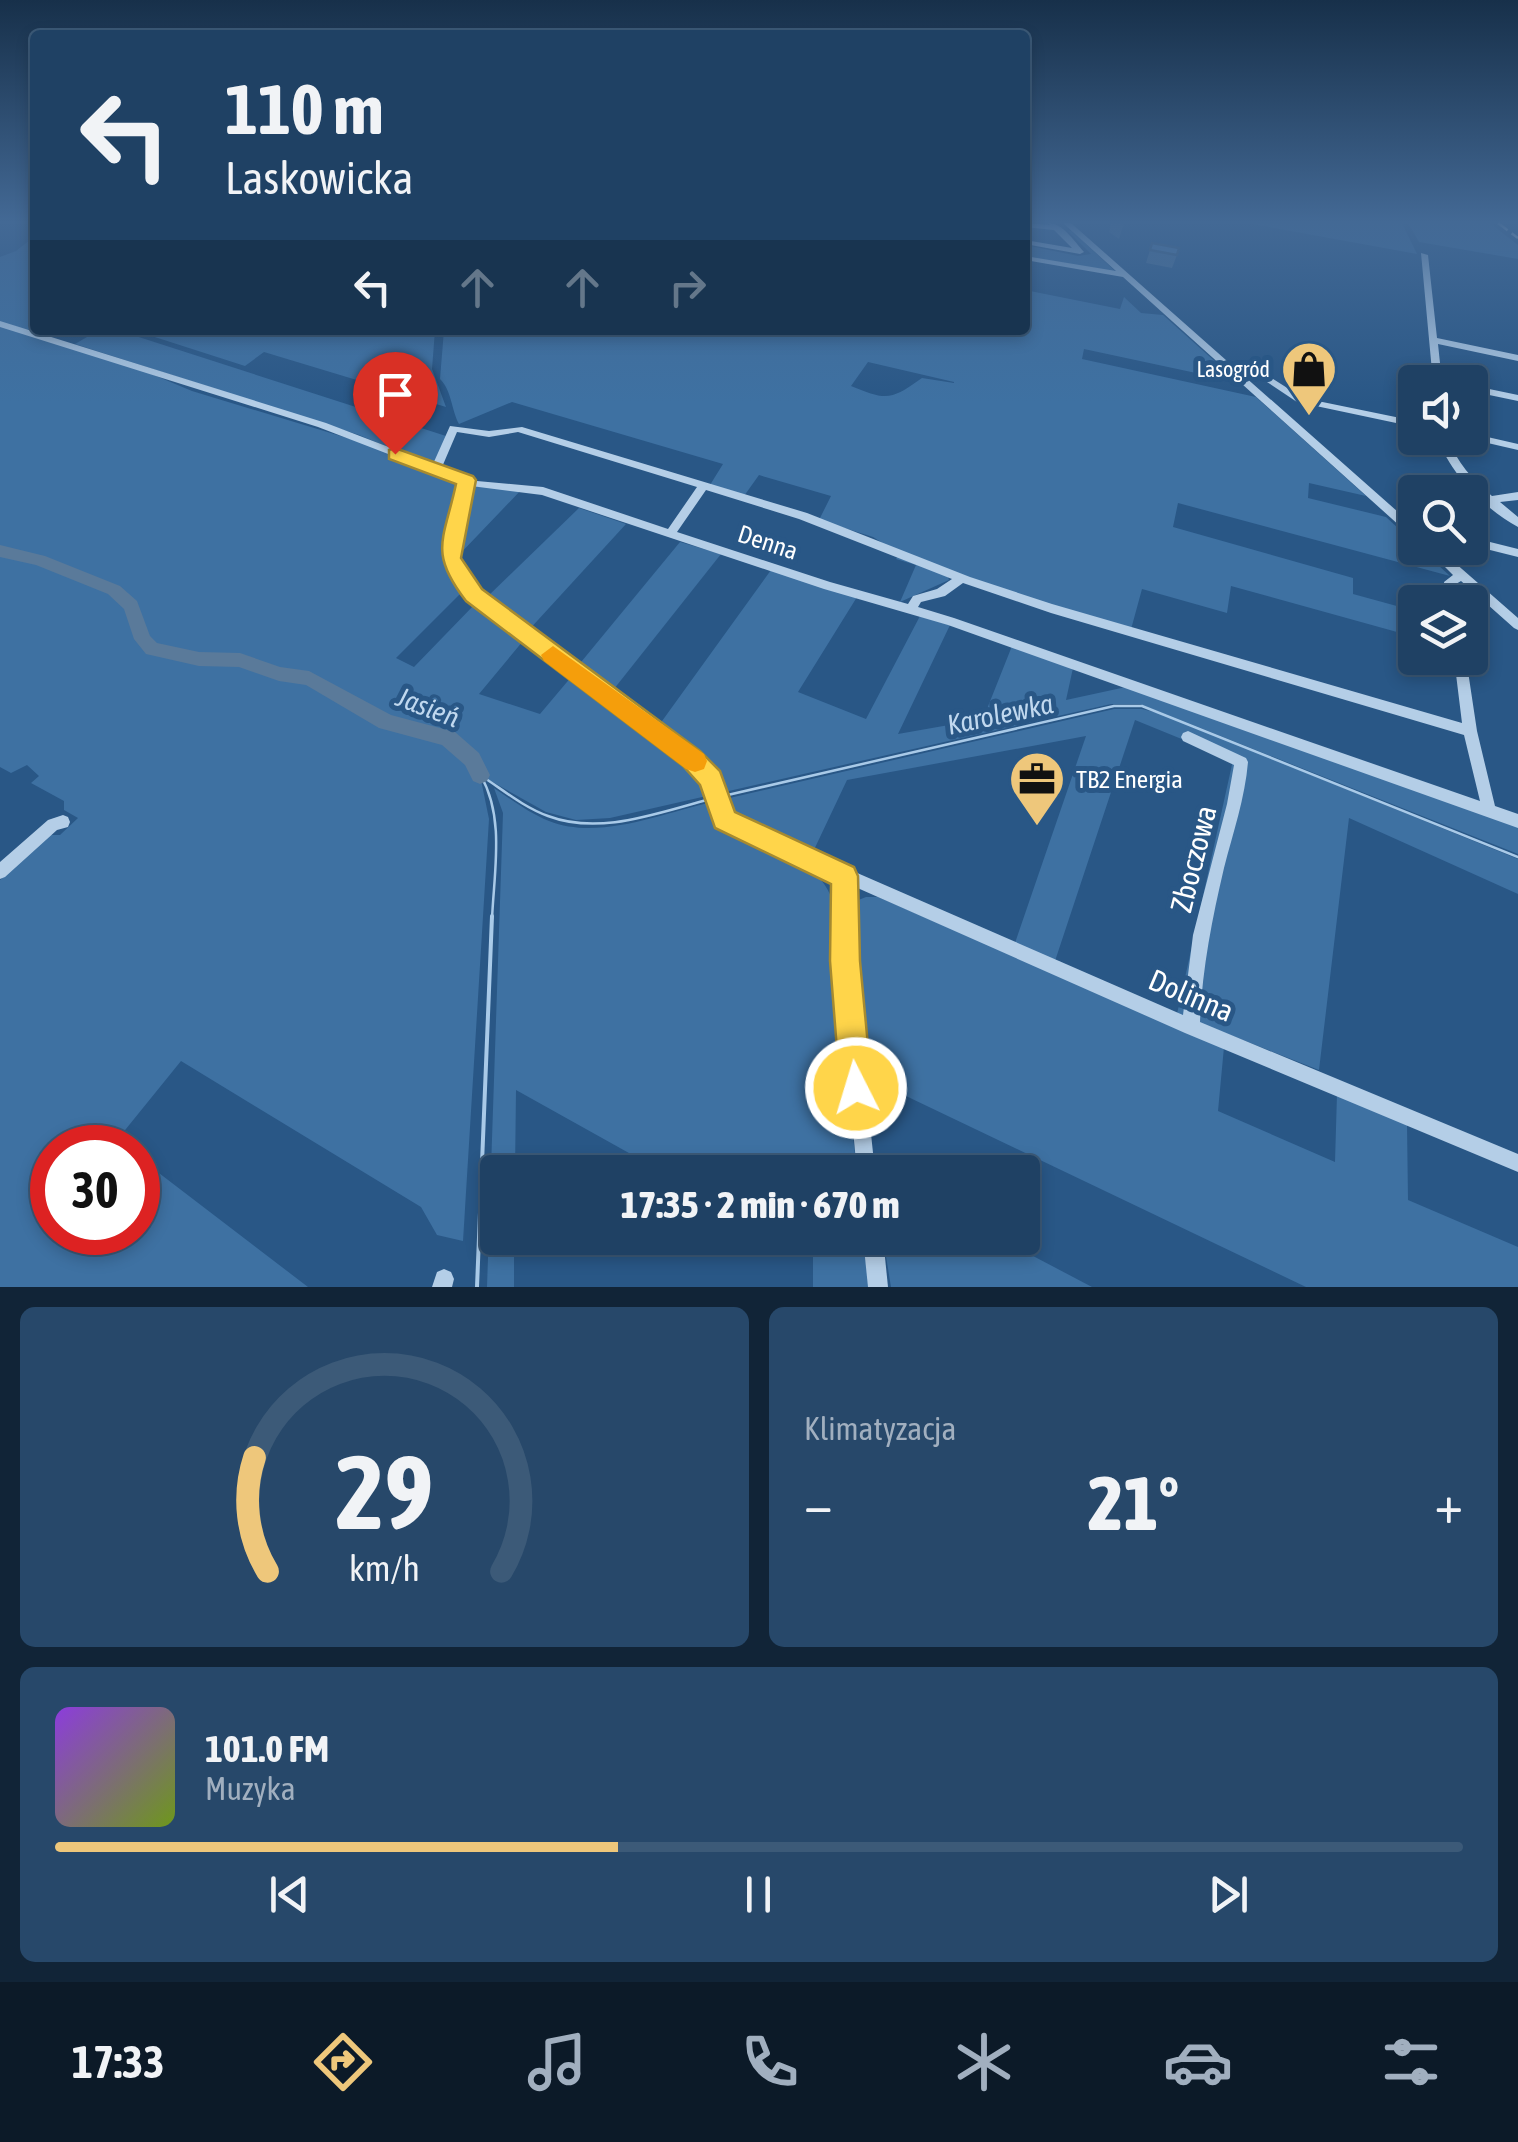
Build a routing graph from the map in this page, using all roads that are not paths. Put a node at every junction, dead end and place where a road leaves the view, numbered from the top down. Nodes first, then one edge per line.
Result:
1 (1135, 283) edge
2 (1427, 283) edge
3 (0, 324) edge
4 (30, 333) edge
5 (35, 335) edge
6 (1432, 340) junction
7 (1518, 358) edge
8 (1436, 365) edge
9 (1488, 392) edge
10 (1258, 393) junction
11 (1518, 398) edge
12 (1398, 420) edge
13 (1488, 440) edge
14 (1518, 446) edge
15 (1451, 455) edge
16 (436, 470) junction
17 (466, 480) junction
18 (704, 485) junction
19 (1518, 496) edge
20 (1491, 500) junction
21 (1398, 519) edge
22 (1518, 523) edge
23 (670, 534) junction
24 (1488, 545) edge
25 (1518, 553) edge
26 (1449, 565) edge
27 (1462, 576) junction
28 (962, 578) junction
29 (1450, 585) edge
30 (910, 609) junction
31 (1518, 625) edge
32 (1462, 675) edge
33 (1470, 731) junction
34 (1188, 738) dead end
35 (1489, 810) junction
36 (1518, 821) edge
37 (63, 822) dead end
38 (0, 872) edge
39 (844, 876) junction
40 (1191, 1026) junction
41 (864, 1155) edge
42 (1518, 1163) edge
43 (875, 1255) edge
44 (878, 1287) edge

1 - 10 street
2 - 6 street
3 - 4 street, Denna
5 - 16 street, Denna
6 - 7 street
6 - 8 street
9 - 11 street
10 - 12 street
10 - 21 street
13 - 14 street
15 - 20 street
16 - 17 street, Denna
16 - 18 street
17 - 23 street, Denna
17 - 39 street, Dolinna
18 - 23 street
18 - 28 street
19 - 20 street
20 - 22 street
23 - 30 street, Denna
24 - 25 street
26 - 27 street
27 - 29 street
27 - 31 street
28 - 30 street
28 - 33 street
30 - 35 street, Denna
32 - 33 street
33 - 35 street
34 - 40 street, Zboczowa
35 - 36 street, Denna
37 - 38 street
39 - 40 street, Dolinna
39 - 41 street
40 - 42 street, Dolinna
43 - 44 street

